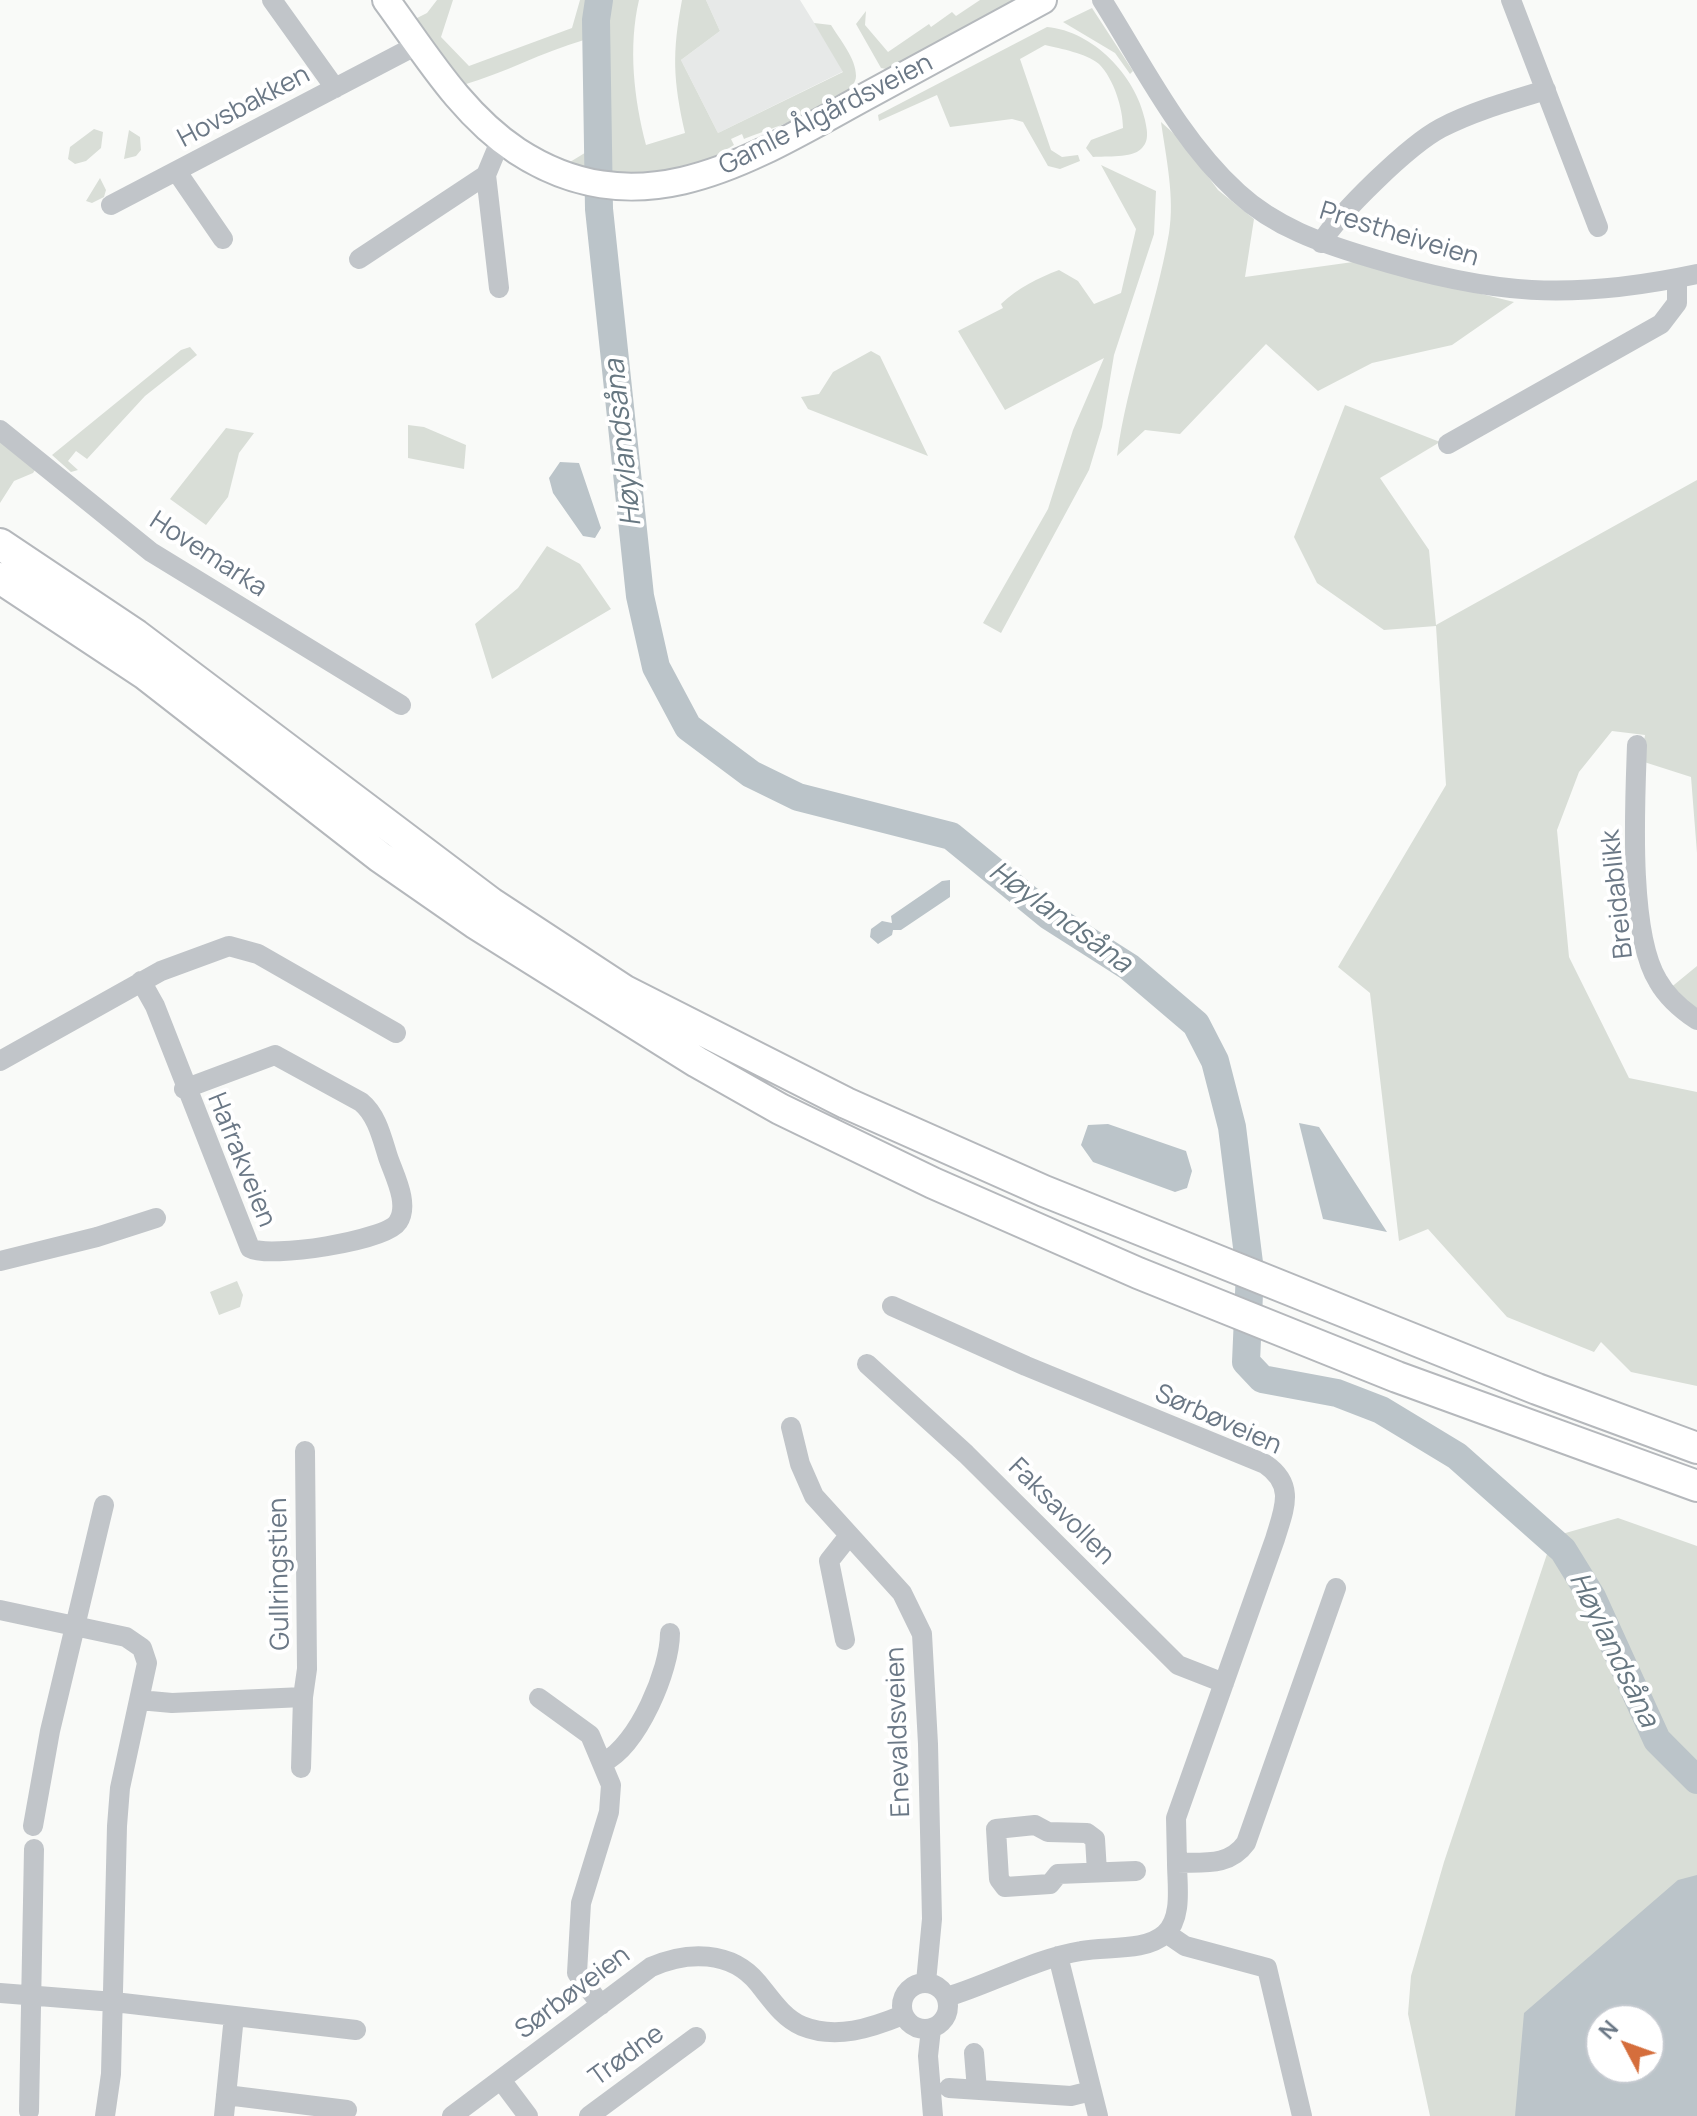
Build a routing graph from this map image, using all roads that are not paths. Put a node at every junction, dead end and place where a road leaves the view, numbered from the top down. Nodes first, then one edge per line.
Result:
1 (272, 0) edge
2 (386, 0) edge
3 (1043, 0) edge
4 (1102, 0) edge
5 (1511, 0) edge
6 (419, 44) junction
7 (335, 88) junction
8 (1546, 90) junction
9 (501, 139) junction
10 (177, 172) junction
11 (486, 175) junction
12 (111, 205) dead end
13 (1598, 227) dead end
14 (223, 239) dead end
15 (1321, 243) junction
16 (359, 259) dead end
17 (1687, 276) edge
18 (499, 288) dead end
19 (0, 430) edge
20 (1448, 444) dead end
21 (0, 526) edge
22 (0, 544) edge
23 (0, 578) edge
24 (0, 595) edge
25 (136, 635) junction
26 (108, 647) junction
27 (401, 705) dead end
28 (1637, 745) dead end
29 (141, 981) junction
30 (1697, 1020) edge
31 (396, 1033) dead end
32 (704, 1050) junction
33 (0, 1061) edge
34 (184, 1089) junction
35 (156, 1218) dead end
36 (0, 1261) edge
37 (892, 1306) dead end
38 (867, 1364) dead end
39 (791, 1427) dead end
40 (1697, 1448) edge
41 (305, 1451) dead end
42 (1697, 1486) edge
43 (104, 1505) dead end
44 (848, 1537) junction
45 (1336, 1588) dead end
46 (0, 1610) edge
47 (74, 1627) junction
48 (670, 1633) dead end
49 (845, 1640) dead end
50 (1224, 1683) junction
51 (303, 1697) junction
52 (539, 1698) dead end
53 (139, 1700) junction
54 (604, 1762) junction
55 (301, 1768) dead end
56 (33, 1826) dead end
57 (34, 1849) dead end
58 (1177, 1863) junction
59 (1136, 1871) dead end
60 (1097, 1872) junction
61 (1166, 1933) junction
62 (1058, 1956) junction
63 (926, 1982) junction
64 (0, 1993) edge
65 (31, 1995) junction
66 (947, 1997) junction
67 (114, 2002) junction
68 (601, 2005) junction
69 (903, 2015) junction
70 (234, 2016) junction
71 (931, 2029) junction
72 (356, 2030) dead end
73 (696, 2037) dead end
74 (974, 2053) dead end
75 (501, 2080) junction
76 (949, 2088) dead end
77 (977, 2090) junction
78 (1091, 2091) junction
79 (226, 2095) junction
80 (347, 2110) dead end
81 (29, 2111) dead end
82 (105, 2116) edge
83 (224, 2116) edge
84 (452, 2116) edge
85 (528, 2116) edge
86 (589, 2116) edge
87 (927, 2116) edge
88 (1098, 2116) edge
89 (1302, 2116) edge

1 - 7 street, Hovsbakken
2 - 6 main road, Gamle Ålgårdsveien
3 - 9 main road, Gamle Ålgårdsveien
4 - 15 street, Prestheiveien
5 - 8 street
6 - 7 street, Hovsbakken
6 - 9 main road, Gamle Ålgårdsveien
7 - 10 street, Hovsbakken
8 - 13 street
8 - 15 street
9 - 11 street
10 - 12 street, Hovsbakken
10 - 14 street, Hovsbakken
11 - 16 street
11 - 18 street
15 - 17 street, Prestheiveien
17 - 20 street
19 - 27 street, Hovemarka
21 - 25 highway
22 - 25 highway
23 - 26 highway
24 - 26 highway
25 - 32 highway
26 - 32 highway
28 - 30 street, Breidablikk
29 - 31 street
29 - 33 street
29 - 34 street, Hafrakveien
32 - 40 highway
32 - 42 highway
34 - 34 street, Hafrakveien
35 - 36 street
37 - 50 street, Sørbøveien
38 - 50 street, Faksavollen
39 - 44 street, Enevaldsveien
41 - 51 street, Gullringstien
43 - 47 street
44 - 49 street
44 - 63 street, Enevaldsveien
45 - 58 street
46 - 47 street
47 - 53 street
47 - 56 street
48 - 54 street
50 - 58 street, Sørbøveien
51 - 53 street
51 - 55 street, Gullringstien
52 - 54 street
53 - 67 street
54 - 68 street
57 - 65 street
58 - 61 street, Sørbøveien
59 - 60 street
60 - 60 street
61 - 62 street
61 - 89 street
62 - 66 street
62 - 78 street
63 - 66 street
63 - 69 street
64 - 65 street
65 - 67 street
65 - 81 street
66 - 71 street
67 - 70 street
67 - 82 street
68 - 69 street, Sørbøveien
68 - 75 street, Sørbøveien
69 - 71 street
70 - 72 street
70 - 79 street
71 - 87 street
73 - 86 street, Trødne
74 - 77 street
75 - 84 street, Sørbøveien
75 - 85 street
76 - 77 street
77 - 78 street
78 - 88 street
79 - 80 street
79 - 83 street

